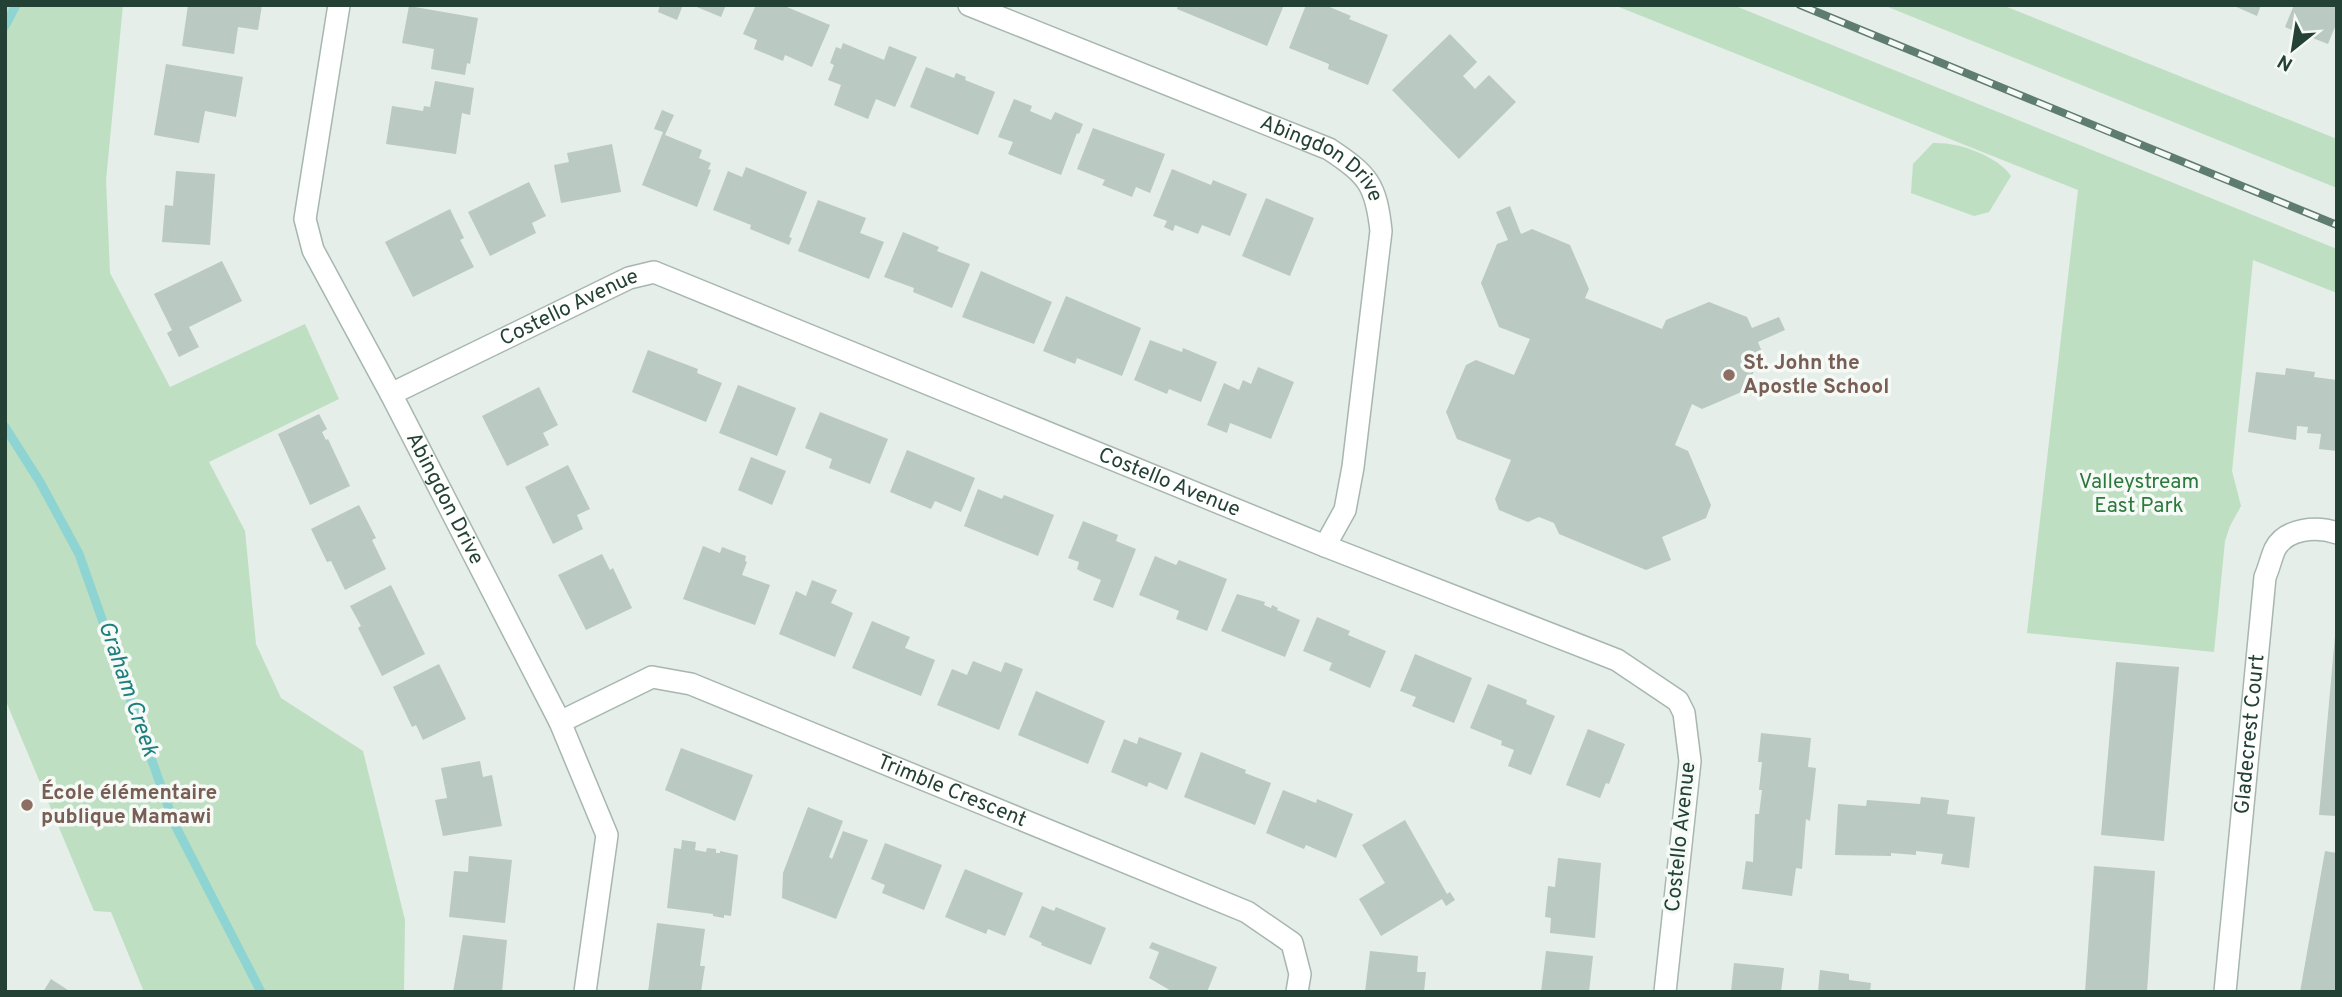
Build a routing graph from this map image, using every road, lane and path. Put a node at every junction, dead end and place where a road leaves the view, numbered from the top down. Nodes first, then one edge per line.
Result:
1 (339, 5) edge
2 (970, 5) edge
3 (391, 394) junction
4 (2337, 533) edge
5 (1325, 546) junction
6 (559, 722) junction
7 (586, 992) edge
8 (1297, 992) edge
9 (1665, 992) edge
10 (2225, 992) edge

1 - 3 street, Abingdon Drive
2 - 5 street, Abingdon Drive
3 - 5 street, Costello Avenue
3 - 6 street, Abingdon Drive
4 - 10 street, Gladecrest Court
5 - 9 street, Costello Avenue
6 - 7 street, Abingdon Drive
6 - 8 street, Trimble Crescent

